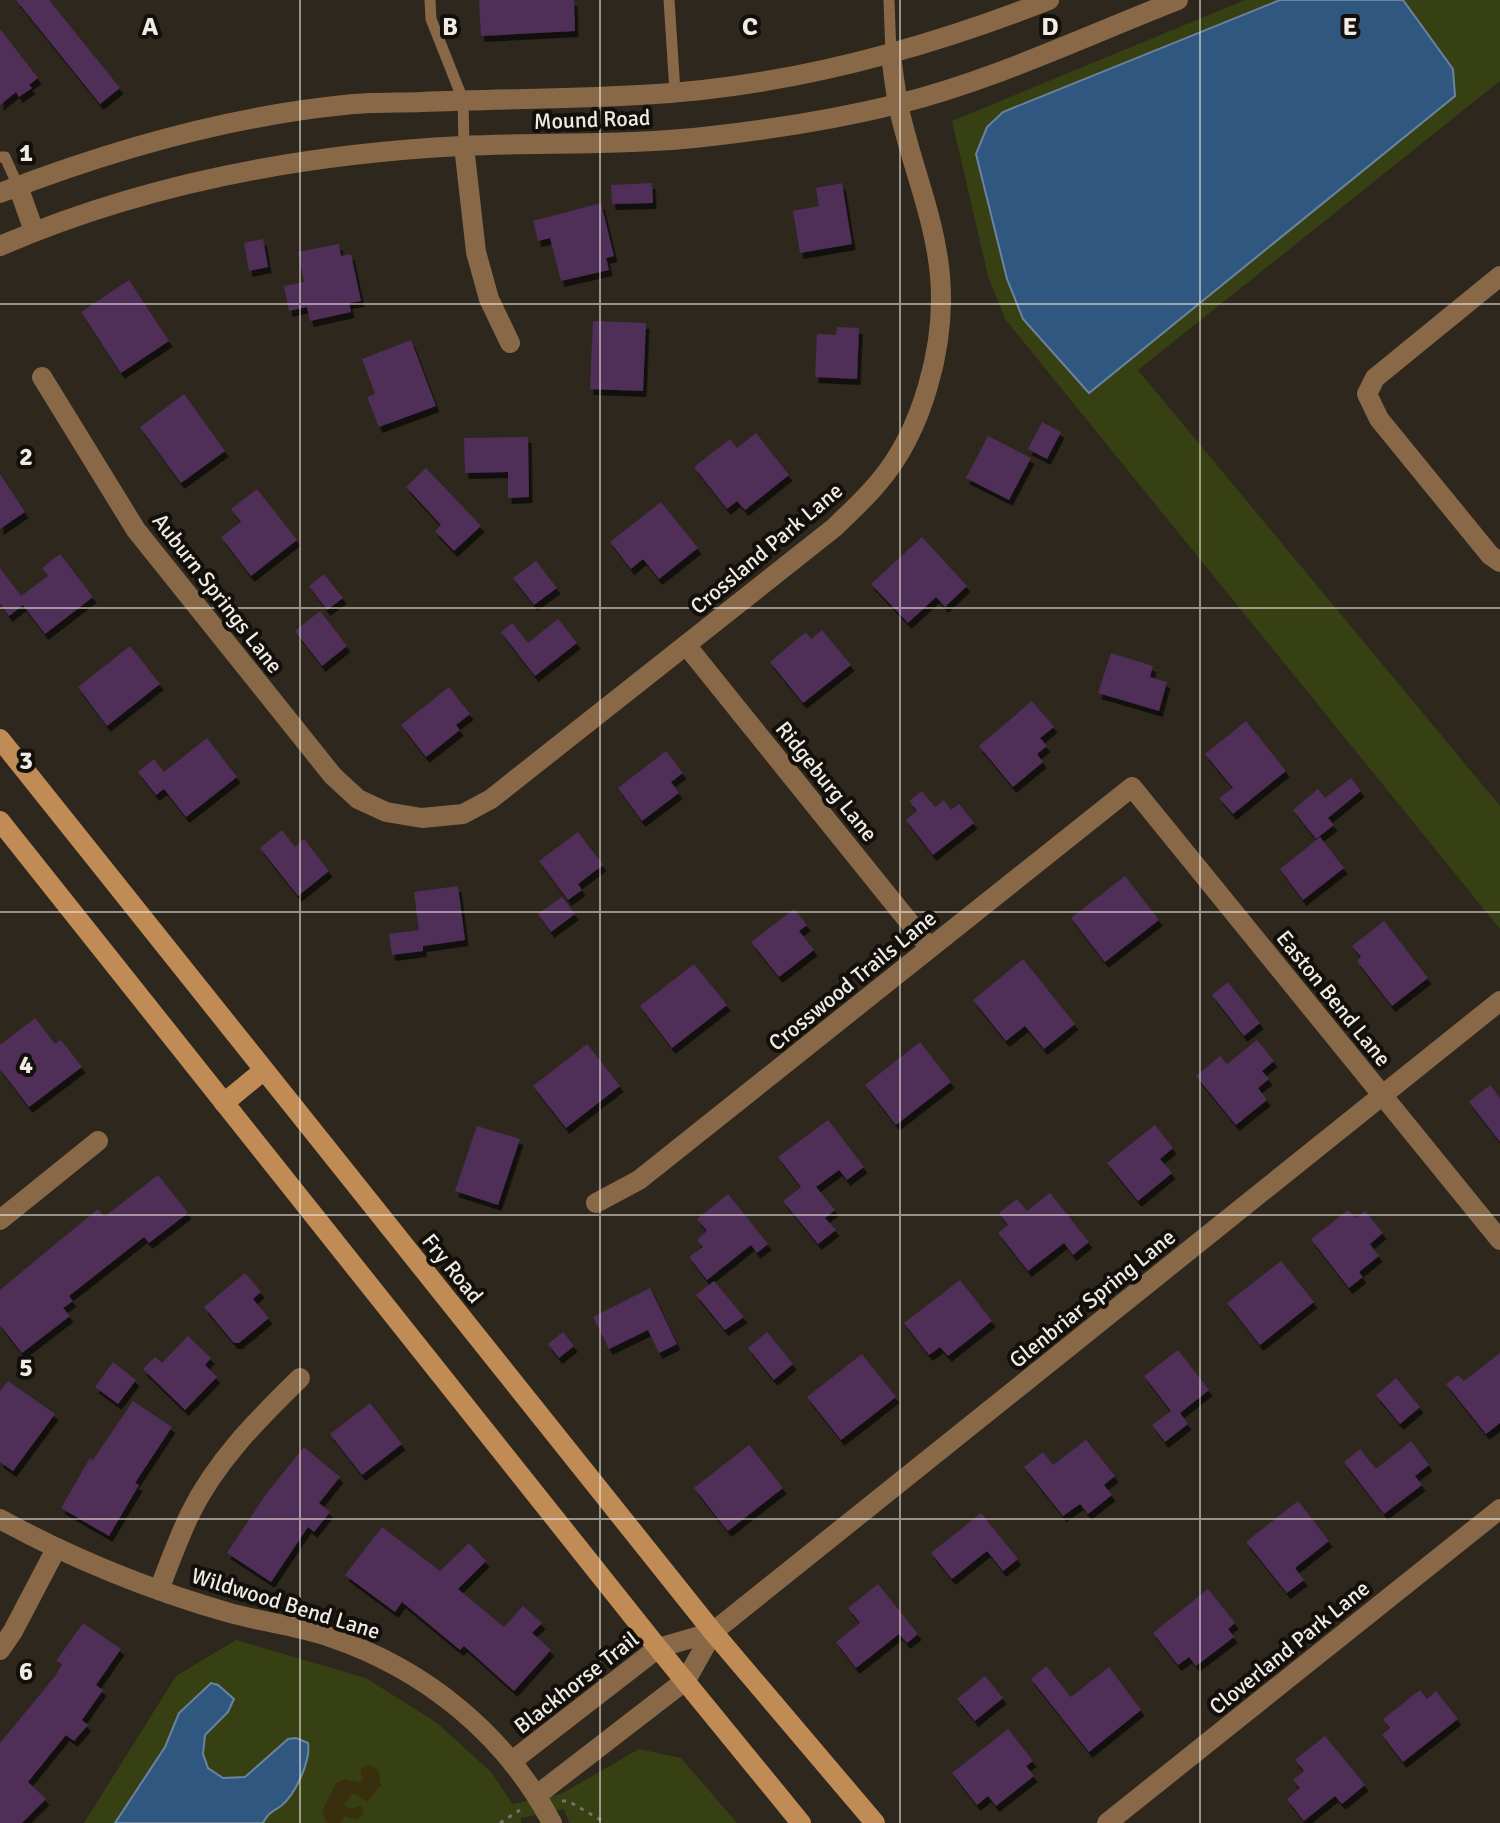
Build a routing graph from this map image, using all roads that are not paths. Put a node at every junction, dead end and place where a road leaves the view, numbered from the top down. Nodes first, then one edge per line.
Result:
1 (430, 0) edge
2 (669, 0) edge
3 (889, 0) edge
4 (1049, 0) edge
5 (1178, 0) edge
6 (891, 55) junction
7 (675, 92) junction
8 (463, 100) junction
9 (898, 104) junction
10 (464, 146) junction
11 (0, 157) edge
12 (9, 190) edge
13 (34, 231) junction
14 (0, 246) edge
15 (1500, 276) edge
16 (510, 343) dead end
17 (42, 377) dead end
18 (1500, 562) edge
19 (686, 645) junction
20 (0, 739) edge
21 (1132, 787) joint
22 (386, 812) joint
23 (0, 821) edge
24 (930, 948) junction
25 (1500, 1001) edge
26 (264, 1070) junction
27 (1383, 1096) junction
28 (224, 1103) junction
29 (98, 1141) dead end
30 (596, 1203) dead end
31 (0, 1220) edge
32 (1500, 1240) edge
33 (300, 1378) dead end
34 (1500, 1509) edge
35 (0, 1519) edge
36 (56, 1549) junction
37 (159, 1590) junction
38 (713, 1632) junction
39 (658, 1648) junction
40 (0, 1650) edge
41 (686, 1680) junction
42 (512, 1761) junction
43 (537, 1795) junction
44 (552, 1823) edge
45 (801, 1823) edge
46 (875, 1823) edge
47 (1107, 1823) edge

1 - 8 lane
2 - 7 lane
3 - 6 lane
4 - 6 street, Mound Road
5 - 9 street, Mound Road
6 - 7 street, Mound Road
6 - 9 street, Crossland Park Lane
7 - 8 street, Mound Road
8 - 10 lane
8 - 12 street, Mound Road
9 - 10 street, Mound Road
9 - 19 street, Crossland Park Lane
10 - 13 street, Mound Road
10 - 16 street
11 - 12 lane
12 - 13 street
13 - 14 street, Mound Road
15 - 18 street
17 - 22 street, Auburn Springs Lane
19 - 22 street, Crossland Park Lane
19 - 24 street, Ridgeburg Lane
20 - 26 main road, Fry Road
21 - 24 street, Crosswood Trails Lane
21 - 27 street, Easton Bend Lane
23 - 28 main road
24 - 30 street, Crosswood Trails Lane
25 - 27 street, Glenbriar Spring Lane
26 - 28 main road
26 - 38 main road, Fry Road
27 - 32 street, Easton Bend Lane
27 - 38 street, Glenbriar Spring Lane
28 - 39 main road
29 - 31 street
33 - 37 street
34 - 47 street, Cloverland Park Lane
35 - 36 street, Wildwood Bend Lane
36 - 37 street, Wildwood Bend Lane
36 - 40 street
37 - 42 street, Wildwood Bend Lane
38 - 39 street, Blackhorse Trail
38 - 41 street
38 - 46 main road, Fry Road
39 - 41 main road
39 - 42 street, Blackhorse Trail
41 - 43 street
41 - 45 main road
42 - 43 street, Wildwood Bend Lane
43 - 44 street, Wildwood Bend Lane

